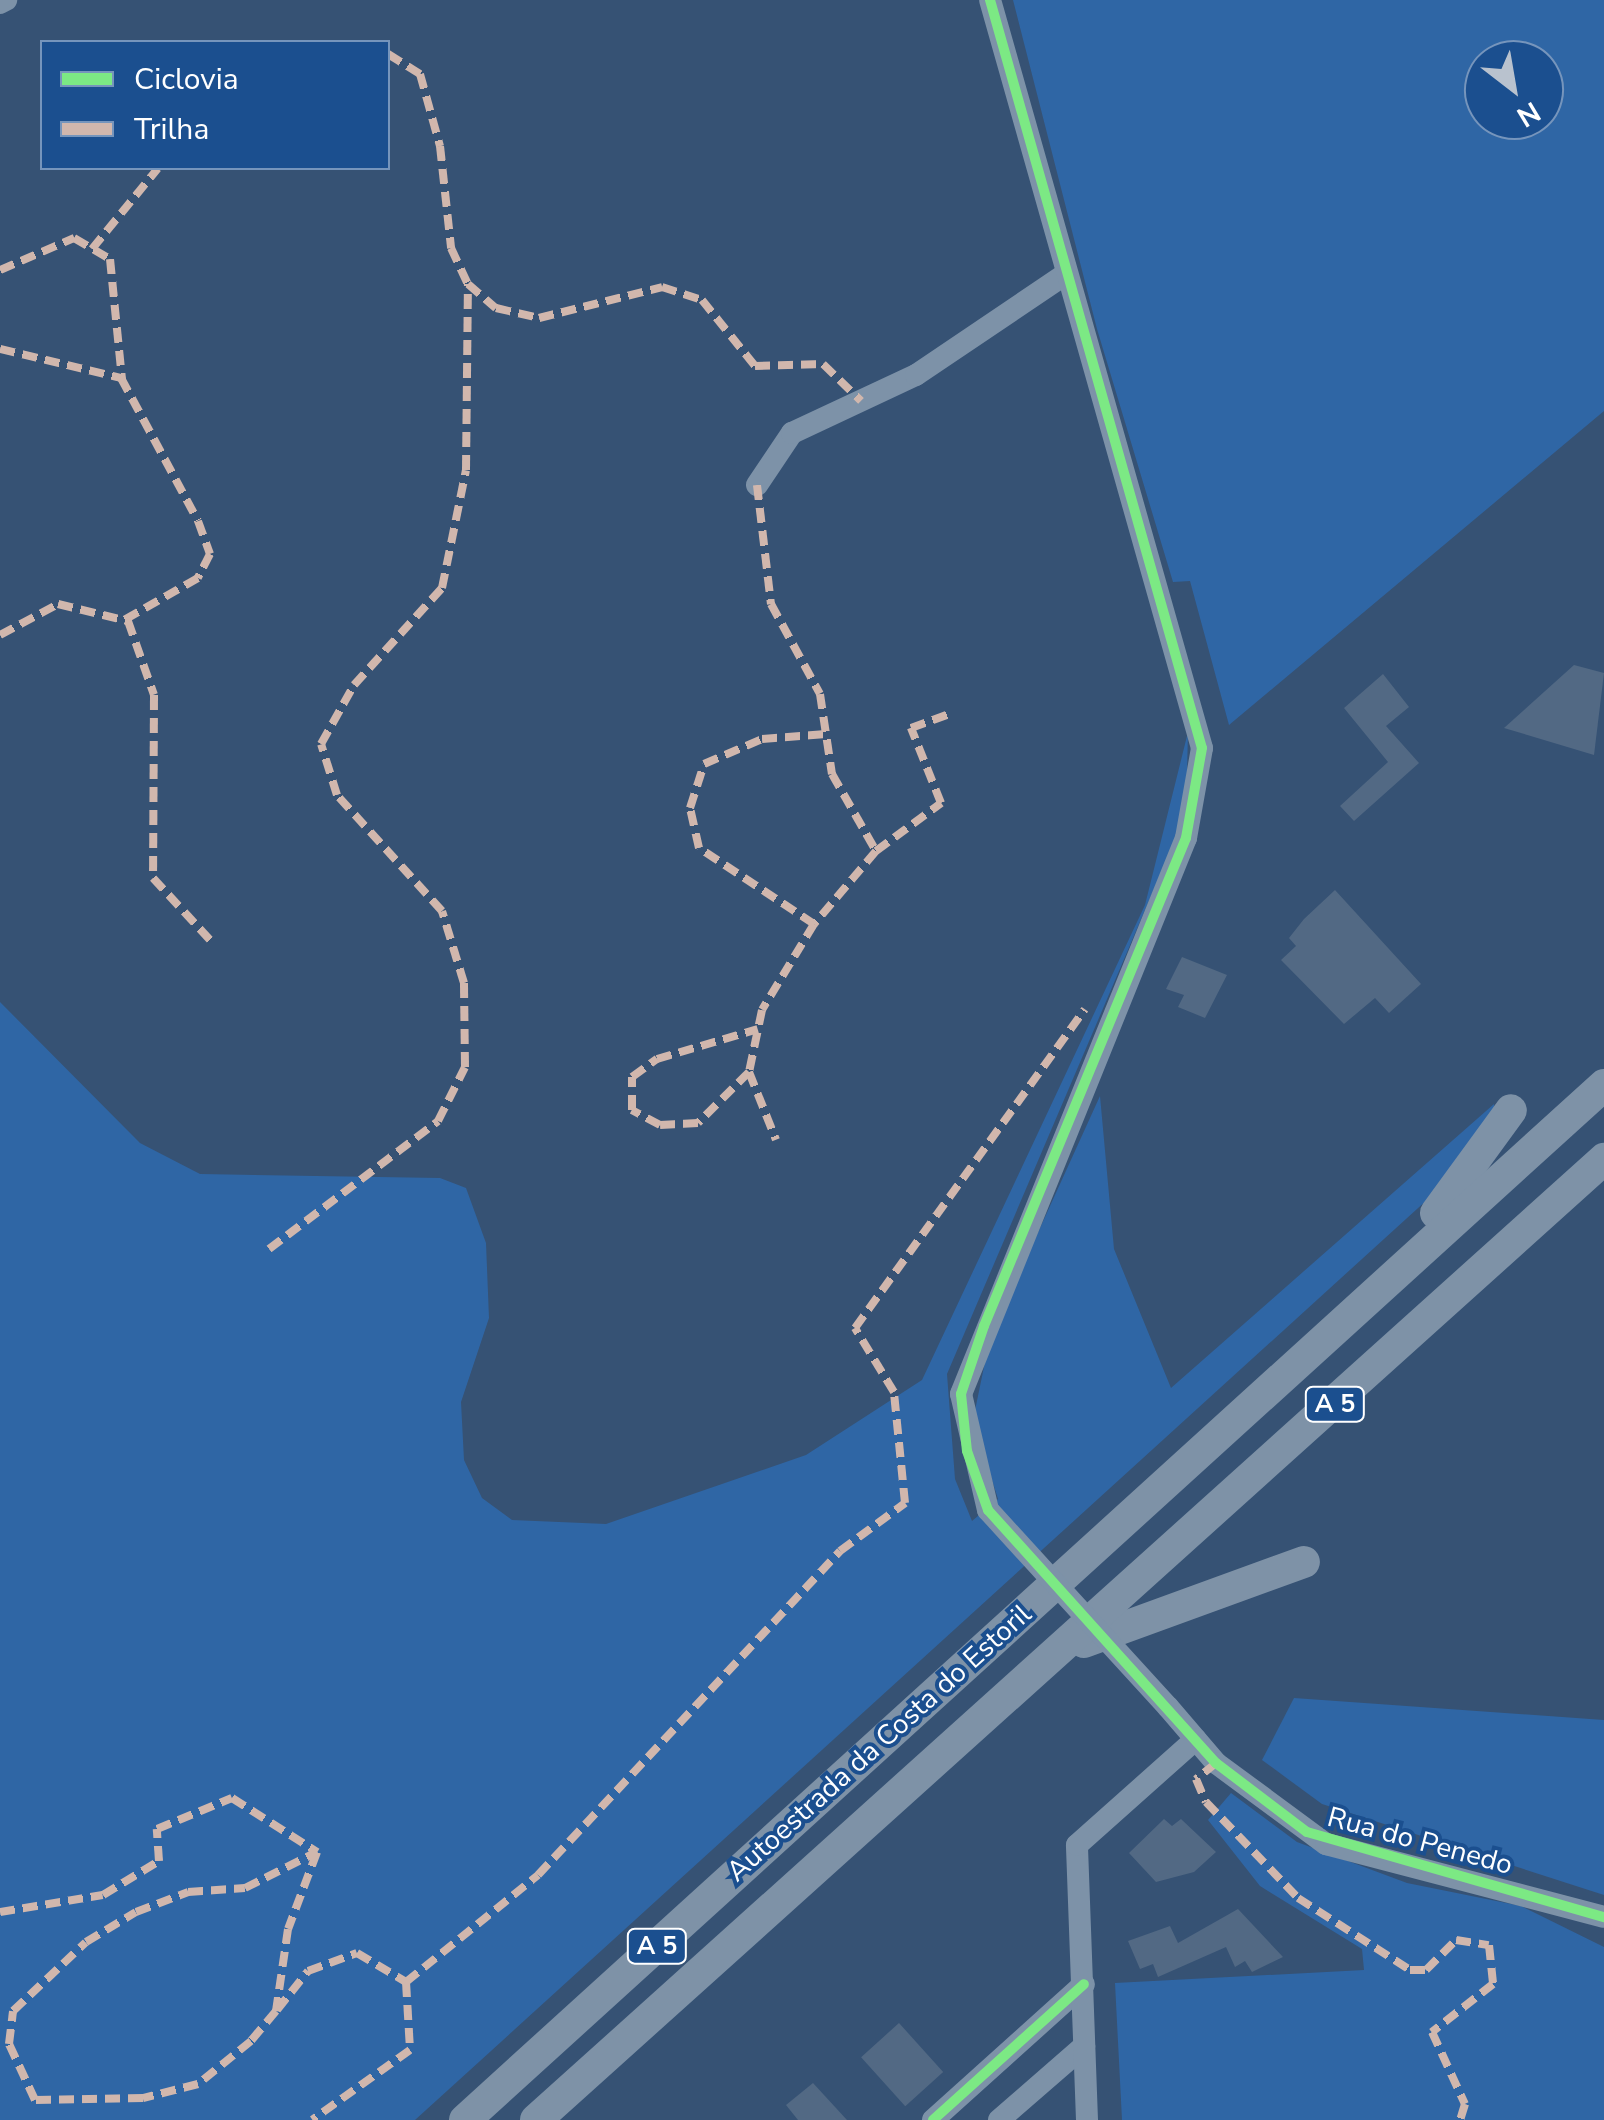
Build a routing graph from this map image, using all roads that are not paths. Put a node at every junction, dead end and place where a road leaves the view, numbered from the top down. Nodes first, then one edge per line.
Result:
1 (990, 0) edge
2 (1064, 275) junction
3 (758, 486) dead end
4 (1604, 1084) edge
5 (1512, 1110) dead end
6 (1604, 1160) edge
7 (1364, 1301) junction
8 (1304, 1562) dead end
9 (1066, 1650) junction
10 (1196, 1739) junction
11 (1604, 1917) edge
12 (1084, 1984) junction
13 (1084, 2046) junction
14 (465, 2120) edge
15 (536, 2120) edge
16 (933, 2120) edge
17 (999, 2120) edge
18 (1087, 2120) edge

1 - 2 street
2 - 3 street
2 - 10 street, Rua do Penedo, bridge
4 - 7 highway, Autoestrada da Costa do Estoril / A 5
5 - 7 highway
6 - 9 highway, Autoestrada da Costa do Estoril / A 5
7 - 14 highway, Autoestrada da Costa do Estoril / A 5
8 - 9 highway
9 - 15 highway, Autoestrada da Costa do Estoril / A 5
10 - 11 street, Rua do Penedo
10 - 12 street
12 - 13 street
12 - 16 street
13 - 17 street
13 - 18 street

